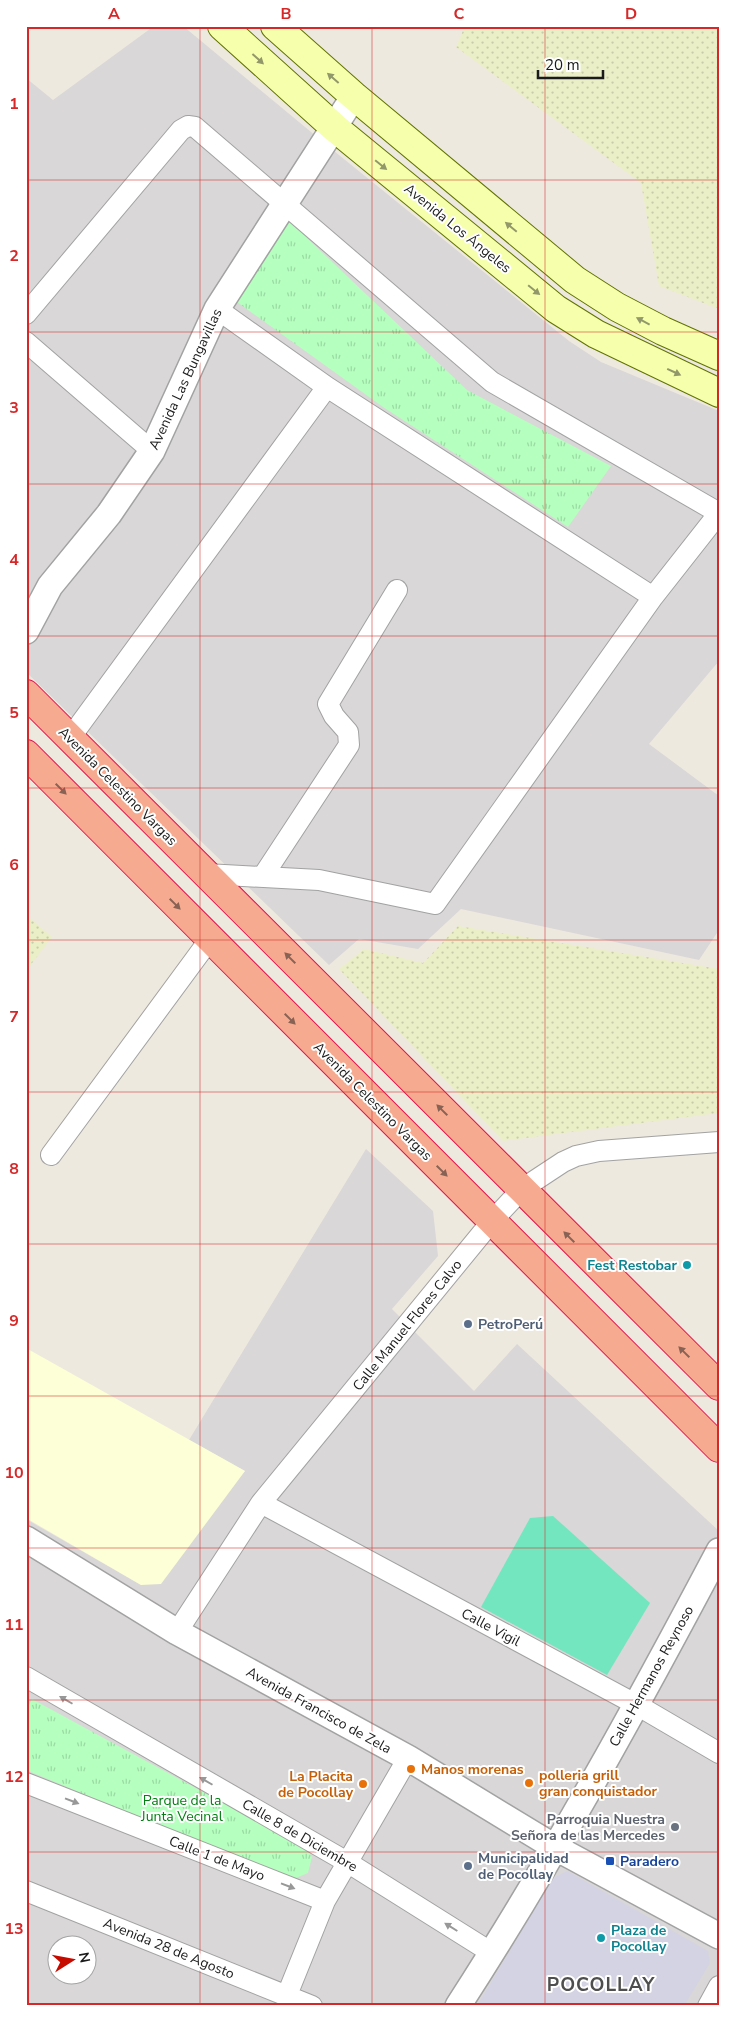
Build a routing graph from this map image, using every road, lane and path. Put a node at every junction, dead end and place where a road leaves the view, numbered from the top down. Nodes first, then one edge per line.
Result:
1 (222, 26) edge
2 (275, 26) edge
3 (354, 96) junction
4 (335, 128) junction
5 (284, 204) junction
6 (218, 309) junction
7 (26, 314) edge
8 (26, 342) edge
9 (719, 356) edge
10 (327, 387) junction
11 (719, 393) edge
12 (152, 451) junction
13 (719, 513) edge
14 (398, 590) dead end
15 (653, 598) junction
16 (26, 631) edge
17 (26, 694) edge
18 (70, 738) junction
19 (26, 754) edge
20 (168, 835) junction
21 (139, 867) junction
22 (206, 874) junction
23 (263, 876) junction
24 (210, 939) junction
25 (719, 1142) edge
26 (51, 1155) dead end
27 (522, 1189) junction
28 (492, 1221) junction
29 (719, 1386) edge
30 (719, 1448) edge
31 (261, 1503) junction
32 (26, 1539) edge
33 (719, 1552) edge
34 (177, 1632) junction
35 (26, 1678) edge
36 (637, 1705) junction
37 (719, 1753) edge
38 (408, 1758) junction
39 (26, 1783) edge
40 (556, 1848) junction
41 (347, 1862) junction
42 (26, 1891) edge
43 (325, 1901) junction
44 (719, 1936) edge
45 (492, 1953) junction
46 (719, 1986) edge
47 (287, 1995) junction
48 (312, 2006) edge
49 (458, 2006) edge
50 (708, 2006) edge

1 -> 4 main road, Avenida Los Ángeles
3 -> 2 main road
3 - 4 street, Avenida Las Bungavillas
9 -> 3 main road
4 - 5 street, Avenida Las Bungavillas
4 -> 11 main road, Avenida Los Ángeles
5 - 6 street, Avenida Las Bungavillas
5 - 7 street
5 - 13 street
6 - 10 street
6 - 12 street, Avenida Las Bungavillas
8 - 12 street
10 - 15 street
10 - 18 street
12 - 16 street, Avenida Las Bungavillas
13 - 15 street
14 - 23 street
15 - 23 street
17 - 18 highway, Avenida Celestino Vargas
18 - 20 highway, Avenida Celestino Vargas
19 -> 21 highway, Avenida Celestino Vargas
20 - 21 highway
20 - 22 highway, Avenida Celestino Vargas
21 -> 24 highway, Avenida Celestino Vargas
22 - 23 street
27 -> 22 highway, Avenida Celestino Vargas
24 - 26 street
24 -> 28 highway, Avenida Celestino Vargas
25 - 27 street, Calle Manuel Flores Calvo
27 - 28 street, Calle Manuel Flores Calvo
29 -> 27 highway, Avenida Celestino Vargas
28 - 30 highway, Avenida Celestino Vargas
28 - 31 street, Calle Manuel Flores Calvo
31 - 34 street, Calle Manuel Flores Calvo
31 - 36 street, Calle Vigil
32 - 34 street, Avenida Francisco de Zela
33 - 36 street, Calle Hermanos Reynoso
34 - 38 street, Avenida Francisco de Zela
41 -> 35 street, Calle 8 de Diciembre
36 - 37 street, Calle Vigil
36 - 40 street, Calle Hermanos Reynoso
38 - 40 street, Avenida Francisco de Zela
38 - 41 street
39 -> 43 street, Calle 1 de Mayo
40 - 44 street, Avenida Francisco de Zela
40 - 45 street, Calle Hermanos Reynoso
41 - 43 street
45 -> 41 street, Calle 8 de Diciembre
42 - 47 street, Avenida 28 de Agosto
43 - 47 street
45 - 49 street, Calle Hermanos Reynoso
46 - 50 street
47 - 48 street, Avenida 28 de Agosto

